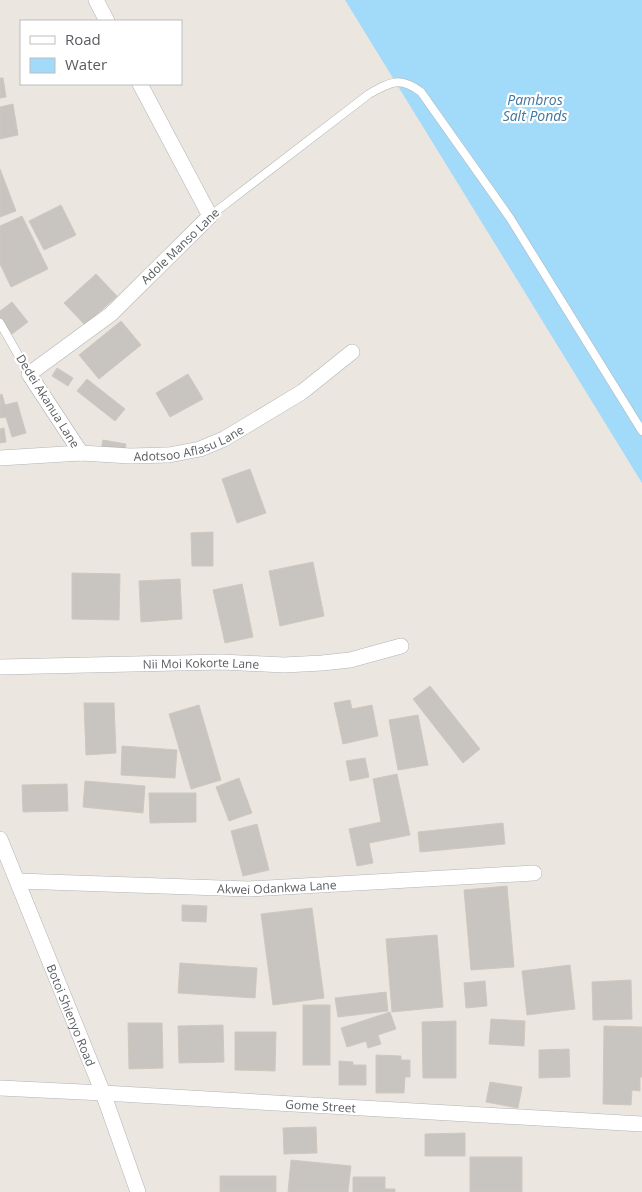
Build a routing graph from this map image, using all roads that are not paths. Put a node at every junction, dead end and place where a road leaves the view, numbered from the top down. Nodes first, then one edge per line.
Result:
1 (96, 0) edge
2 (106, 20) edge
3 (141, 85) edge
4 (210, 216) junction
5 (0, 323) edge
6 (352, 352) dead end
7 (29, 374) junction
8 (642, 431) edge
9 (81, 453) junction
10 (0, 458) edge
11 (401, 646) dead end
12 (0, 667) edge
13 (1, 845) edge
14 (534, 874) dead end
15 (18, 881) junction
16 (0, 1088) edge
17 (103, 1093) junction
18 (642, 1124) edge
19 (138, 1192) edge

1 - 2 street
3 - 4 street
4 - 7 street, Adole Manso Lane
4 - 8 lane, Adole Manso Lane
5 - 7 lane, Dedei Akanua Lane
6 - 9 street, Adotsoo Aflasu Lane
7 - 9 street, Dedei Akanua Lane
9 - 10 street, Adotsoo Aflasu Lane
11 - 12 street, Nii Moi Kokorte Lane
13 - 15 street, Botoi Shienyo Road
14 - 15 street, Akwei Odankwa Lane
15 - 17 street, Botoi Shienyo Road
16 - 17 street, Gome Street
17 - 18 street, Gome Street
17 - 19 street, Botoi Shienyo Road

